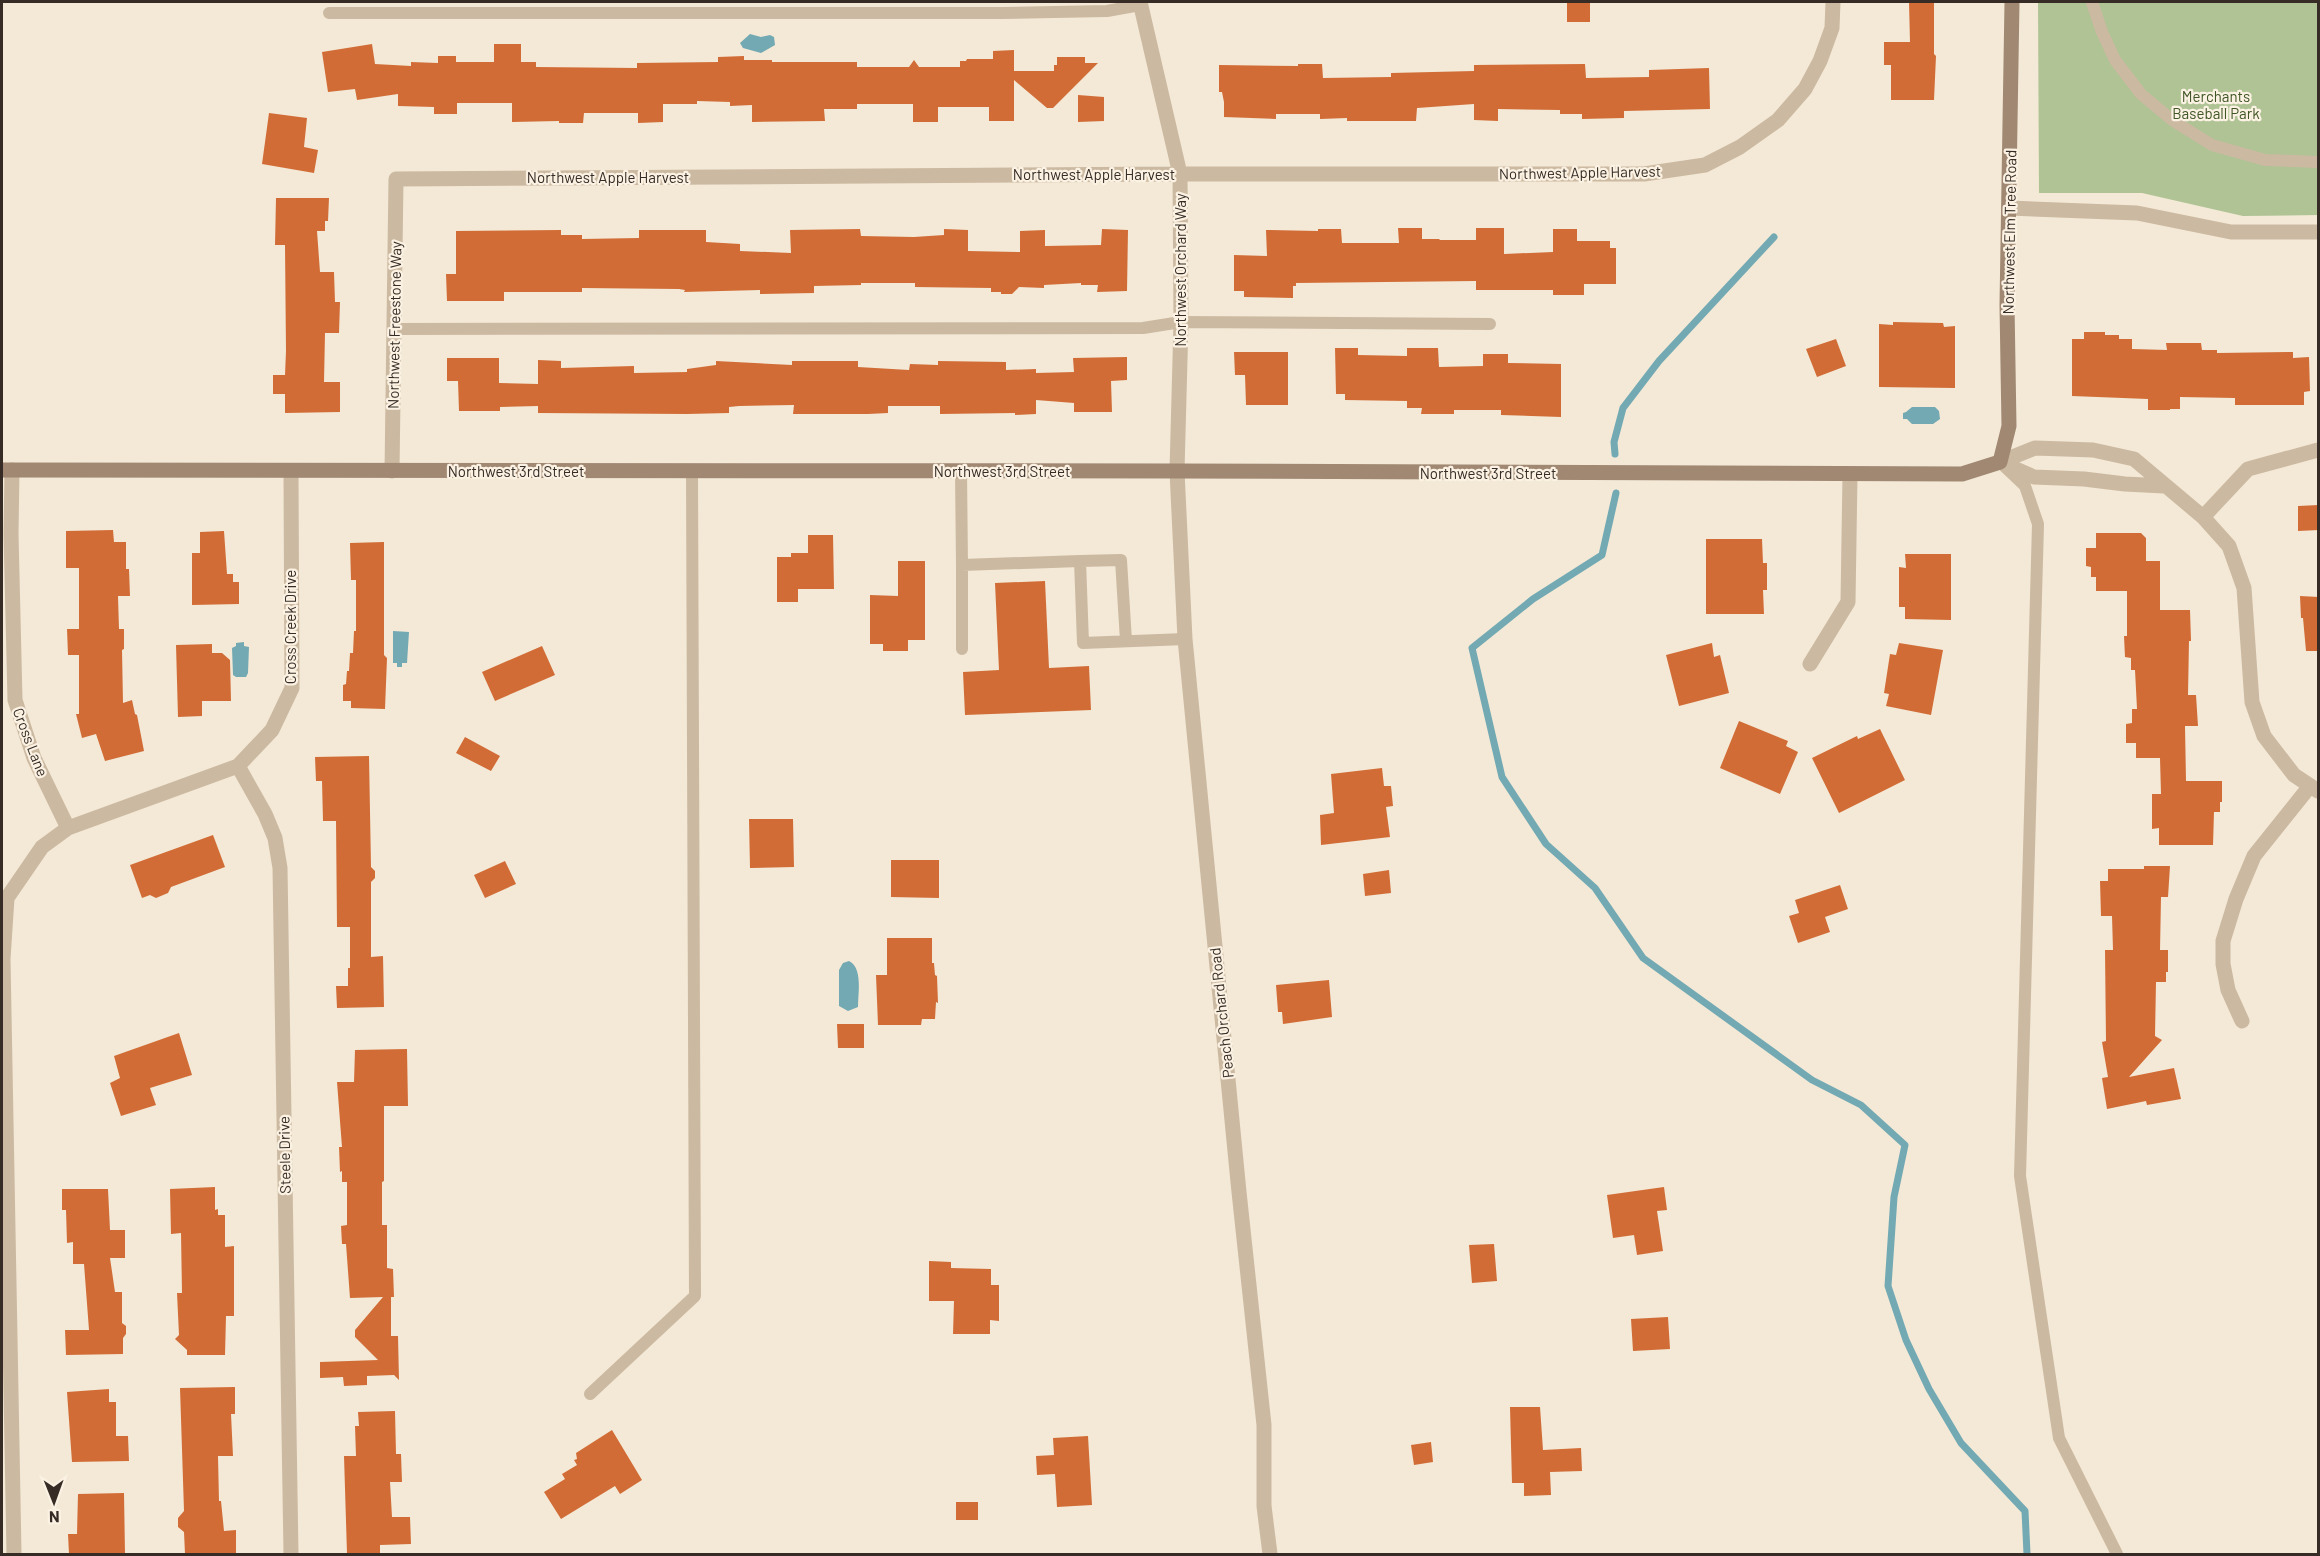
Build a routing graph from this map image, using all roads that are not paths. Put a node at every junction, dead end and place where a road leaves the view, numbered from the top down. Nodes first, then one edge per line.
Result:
1 (1833, 2) edge
2 (2012, 2) edge
3 (2092, 2) edge
4 (1140, 3) edge
5 (329, 13) dead end
6 (2319, 162) edge
7 (1180, 174) junction
8 (396, 179) joint
9 (2009, 208) junction
10 (2319, 232) edge
11 (1182, 322) junction
12 (1490, 324) dead end
13 (394, 329) junction
14 (2319, 450) edge
15 (2000, 462) junction
16 (7, 470) edge
17 (291, 471) junction
18 (392, 471) junction
19 (692, 471) junction
20 (961, 471) junction
21 (1176, 471) junction
22 (1850, 475) junction
23 (2164, 486) junction
24 (2203, 517) junction
25 (1080, 561) junction
26 (962, 565) junction
27 (1185, 639) junction
28 (1126, 641) junction
29 (963, 649) dead end
30 (1810, 664) dead end
31 (238, 766) junction
32 (2314, 788) edge
33 (68, 828) junction
34 (2242, 1021) dead end
35 (590, 1394) dead end
36 (14, 1554) edge
37 (291, 1554) edge
38 (1270, 1554) edge
39 (2117, 1554) edge

1 - 7 street, Northwest Apple Harvest
2 - 9 street, Northwest Elm Tree Road
3 - 6 lane
4 - 5 lane
4 - 7 street, Northwest Orchard Way
7 - 8 street, Northwest Apple Harvest
7 - 11 street, Northwest Orchard Way
8 - 13 street, Northwest Freestone Way
9 - 10 street
9 - 15 street, Northwest Elm Tree Road
11 - 12 lane
11 - 13 lane
11 - 21 street, Northwest Orchard Way
13 - 18 street, Northwest Freestone Way
14 - 24 street
15 - 22 street, Northwest 3rd Street
15 - 23 street
15 - 23 street
15 - 39 lane
16 - 17 street, Northwest 3rd Street
16 - 33 street, Cross Lane
17 - 18 street, Northwest 3rd Street
17 - 31 street, Cross Creek Drive
18 - 19 street, Northwest 3rd Street
19 - 20 street, Northwest 3rd Street
19 - 35 lane
20 - 21 street, Northwest 3rd Street
20 - 26 lane
21 - 22 street, Northwest 3rd Street
21 - 27 street, Peach Orchard Road
22 - 30 street
23 - 24 street
24 - 32 street
25 - 26 lane
25 - 28 lane
25 - 28 lane
26 - 29 lane
27 - 28 lane
27 - 38 street, Peach Orchard Road
31 - 33 street
31 - 37 street, Steele Drive
32 - 34 street
33 - 36 street

